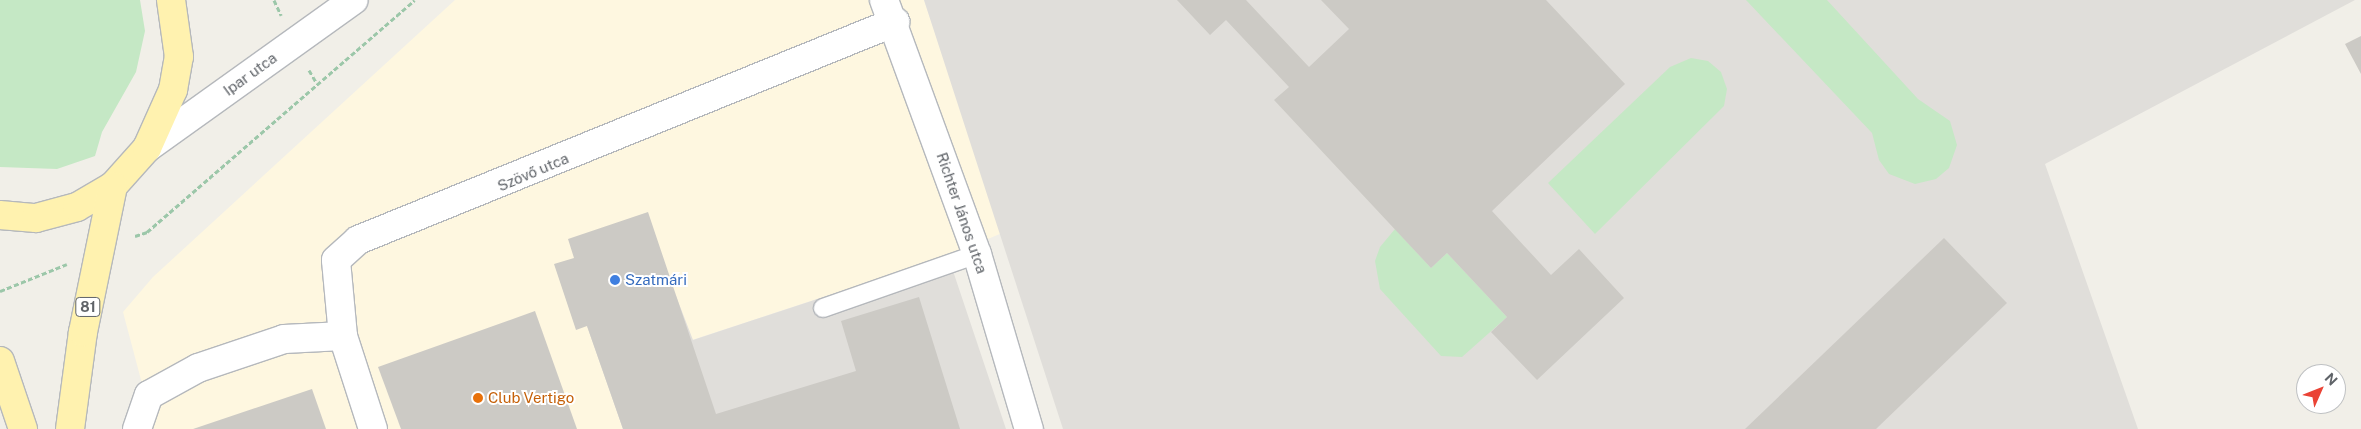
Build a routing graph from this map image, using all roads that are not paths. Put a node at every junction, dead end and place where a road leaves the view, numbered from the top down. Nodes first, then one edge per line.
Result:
1 (172, 0) edge
2 (354, 0) edge
3 (890, 11) edge
4 (147, 148) junction
5 (113, 186) junction
6 (0, 216) edge
7 (977, 254) junction
8 (823, 308) dead end
9 (343, 336) junction
10 (0, 361) edge
11 (23, 429) edge
12 (70, 429) edge
13 (137, 429) edge
14 (373, 429) edge
15 (1029, 429) edge

1 - 4 main road
2 - 4 street, Ipar utca
3 - 7 street, Richter János utca
3 - 9 street, Szövő utca
4 - 5 main road
5 - 6 main road
5 - 12 main road, 81
7 - 8 lane
7 - 15 street, Richter János utca
9 - 13 street
9 - 14 street, Szövő utca
10 - 11 main road

